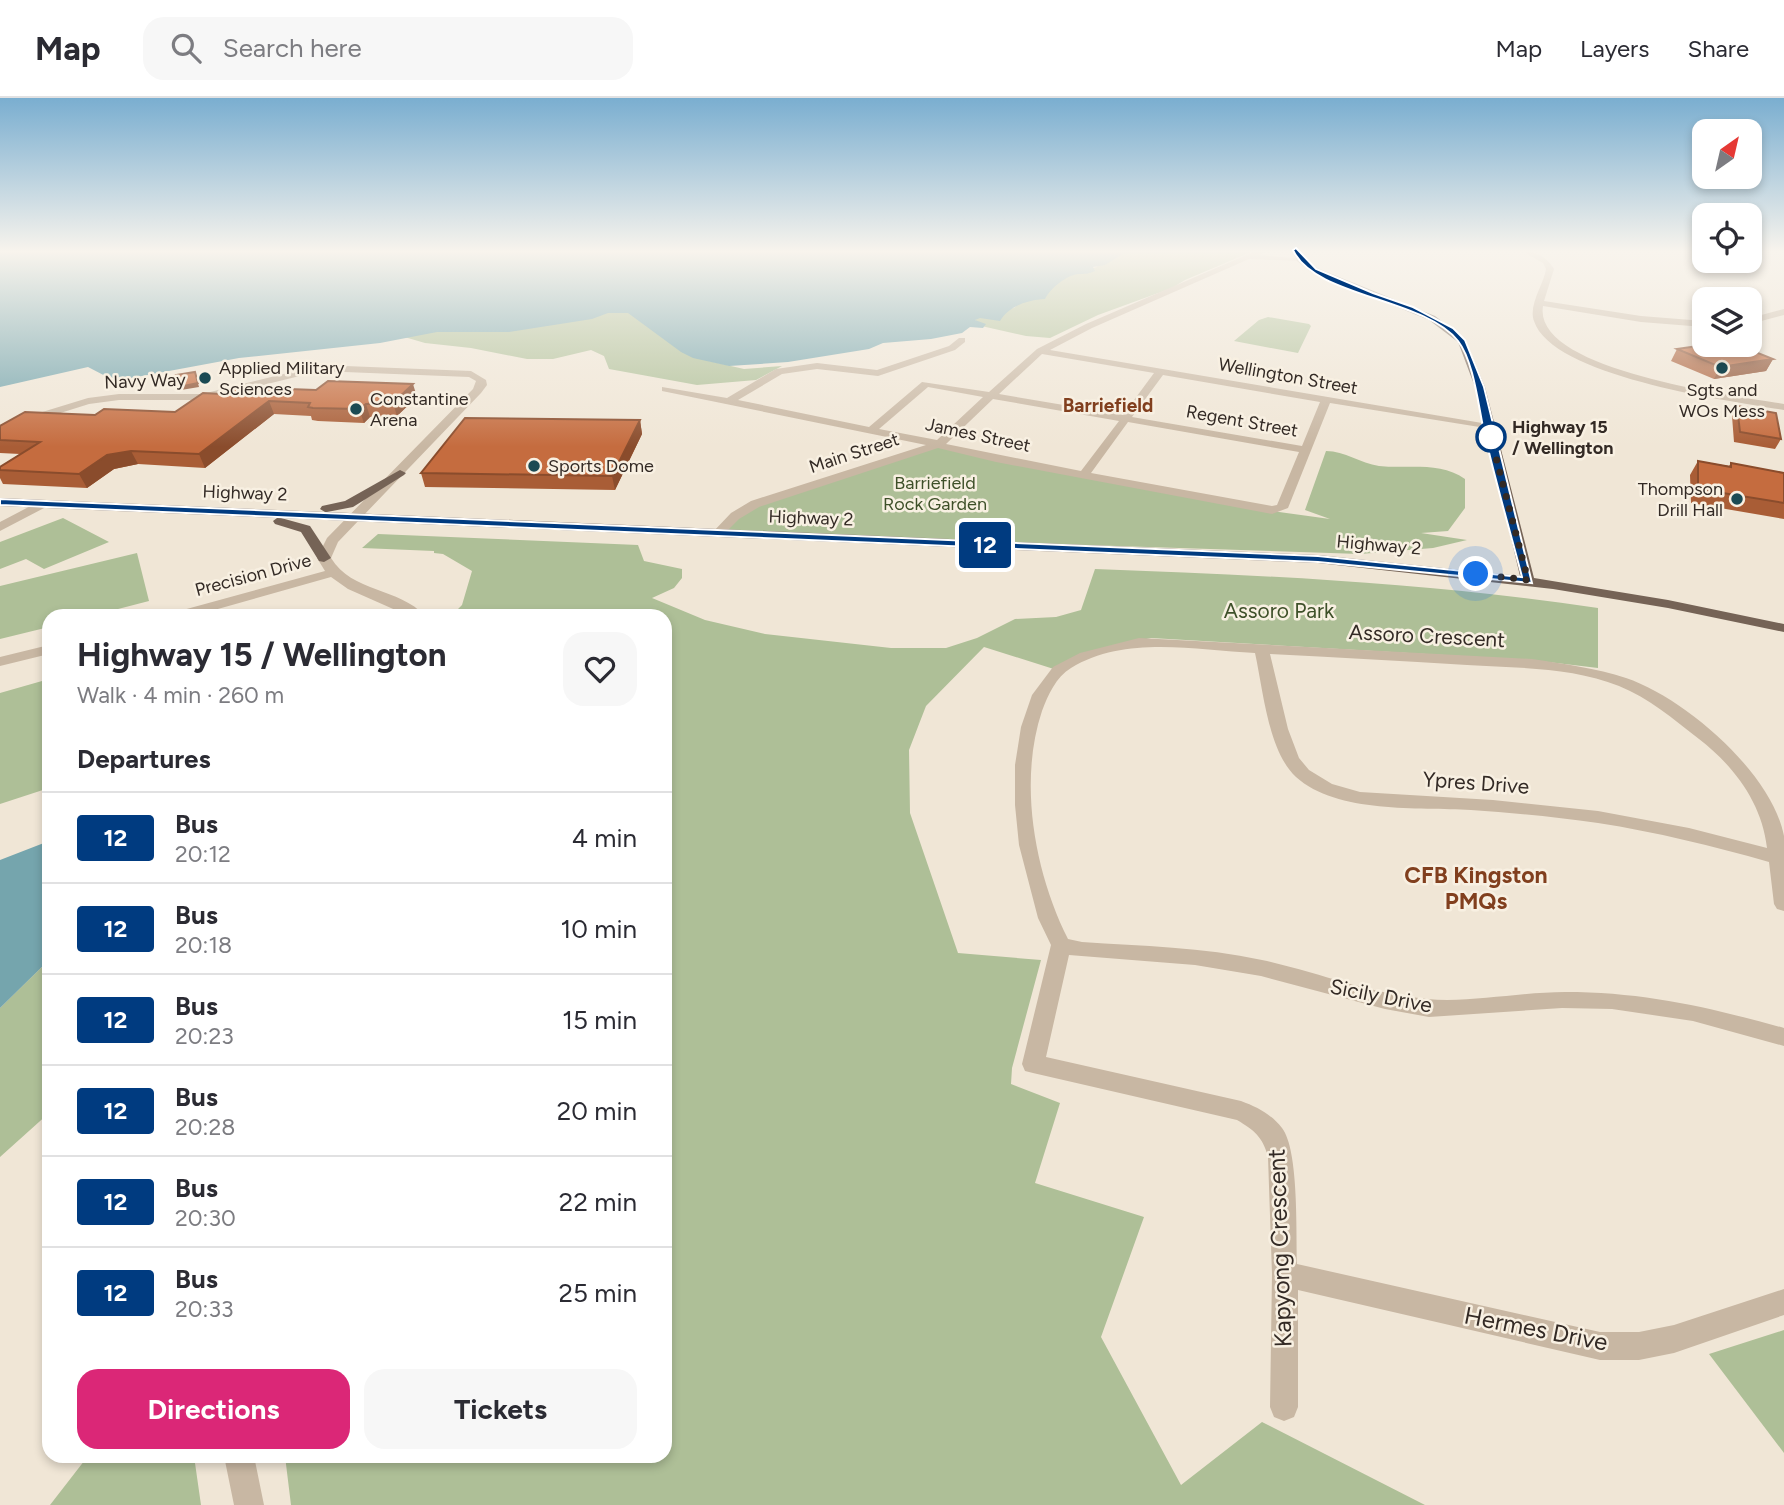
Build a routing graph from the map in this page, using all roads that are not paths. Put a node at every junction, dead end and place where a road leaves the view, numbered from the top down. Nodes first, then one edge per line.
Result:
1 (1112, 316) edge
2 (1424, 316) edge
3 (1537, 316) edge
4 (1625, 316) edge
5 (1692, 323) edge
6 (962, 340) dead end
7 (1040, 351) junction
8 (1160, 372) junction
9 (666, 389) dead end
10 (991, 395) junction
11 (1326, 400) junction
12 (727, 403) junction
13 (1784, 407) edge
14 (1125, 419) junction
15 (1488, 427) junction
16 (0, 429) edge
17 (870, 431) junction
18 (939, 444) junction
19 (1305, 450) junction
20 (400, 472) junction
21 (1084, 474) junction
22 (0, 502) edge
23 (42, 504) junction
24 (252, 513) junction
25 (271, 513) junction
26 (358, 517) junction
27 (0, 527) edge
28 (718, 533) junction
29 (324, 558) junction
30 (332, 573) junction
31 (1528, 580) junction
32 (202, 609) edge
33 (404, 609) edge
34 (1784, 628) edge
35 (1261, 649) junction
36 (42, 651) edge
37 (0, 662) edge
38 (1778, 858) junction
39 (1784, 904) edge
40 (1060, 945) junction
41 (1784, 1037) edge
42 (1285, 1274) junction
43 (1784, 1302) edge
44 (1284, 1407) dead end
45 (240, 1463) edge
46 (249, 1505) edge

1 - 7 street, Main Street
2 - 15 main road
3 - 13 street
4 - 5 street
6 - 12 street
7 - 8 street, Wellington Street
7 - 10 street, Main Street
8 - 11 street, Wellington Street
8 - 14 street
9 - 12 street, James Street
10 - 14 street, Regent Street
10 - 17 street, Regent Street
10 - 18 street, Main Street
11 - 15 street, Wellington Street
11 - 19 street
12 - 17 street, James Street
14 - 19 street, Regent Street
14 - 21 street
15 - 31 main road
16 - 20 street, Navy Way
17 - 18 street, James Street
18 - 21 street, James Street
18 - 28 street, Main Street
19 - 21 street, James Street
20 - 25 main road
20 - 26 street, Navy Way
22 - 23 main road, Highway 2
23 - 24 main road, Highway 2
23 - 27 street
24 - 25 main road, Highway 2
24 - 29 main road
25 - 26 main road, Highway 2
26 - 28 main road, Highway 2
26 - 29 street, Navy Way
28 - 31 main road, Highway 2
29 - 30 street
30 - 32 street, Precision Drive
30 - 33 street
31 - 34 main road, Highway 2
35 - 38 street, Assoro Crescent
35 - 38 street, Ypres Drive
35 - 40 street, Assoro Crescent
36 - 37 street
38 - 39 street, Assoro Crescent
40 - 41 street, Sicily Drive
40 - 42 street, Kapyong Crescent
42 - 43 street, Hermes Drive
42 - 44 street, Kapyong Crescent
45 - 46 street

